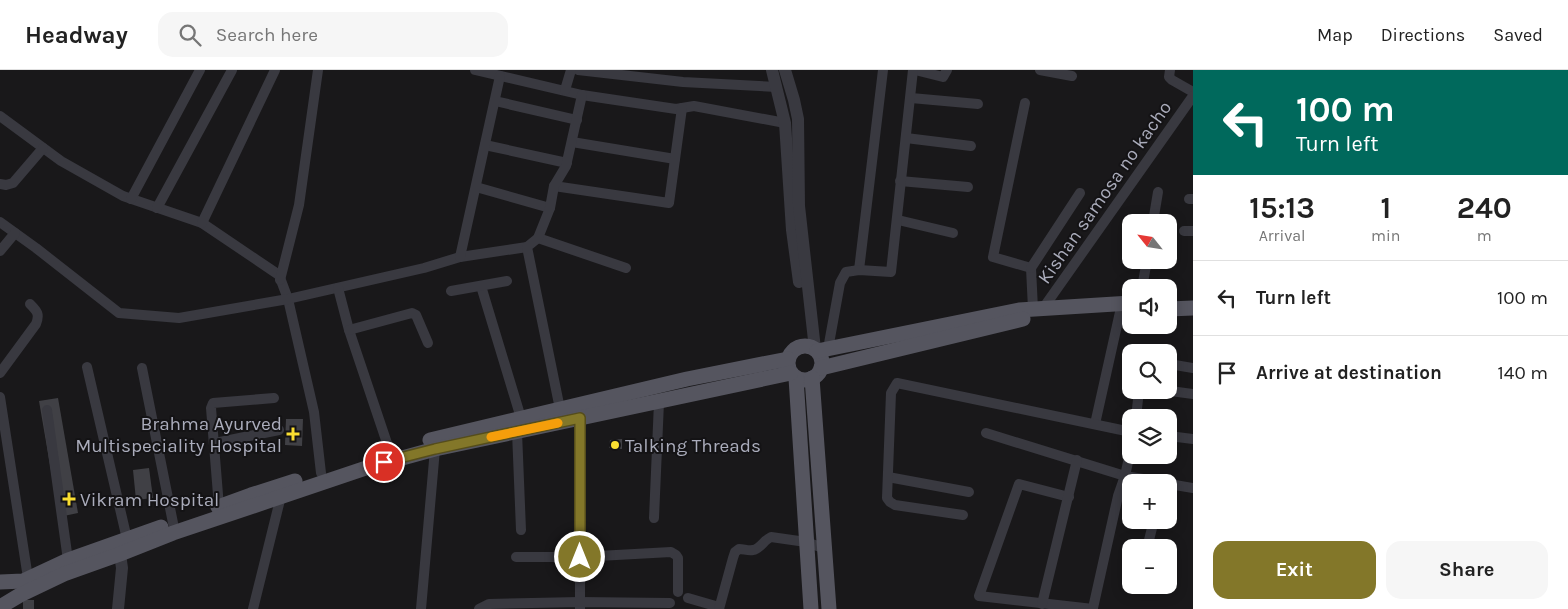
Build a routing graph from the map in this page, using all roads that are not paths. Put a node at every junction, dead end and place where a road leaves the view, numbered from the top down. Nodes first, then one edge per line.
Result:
1 (200, 70) edge
2 (232, 70) edge
3 (275, 70) edge
4 (318, 70) edge
5 (475, 70) edge
6 (571, 70) edge
7 (578, 70) edge
8 (772, 70) edge
9 (785, 70) edge
10 (883, 70) edge
11 (914, 70) edge
12 (947, 70) edge
13 (1040, 70) edge
14 (1170, 70) edge
15 (521, 75) edge
16 (500, 76) junction
17 (1072, 76) dead end
18 (777, 87) junction
19 (565, 90) junction
20 (1193, 92) edge
21 (582, 95) junction
22 (1193, 96) edge
23 (911, 98) junction
24 (494, 101) junction
25 (1025, 103) dead end
26 (978, 104) dead end
27 (682, 108) junction
28 (0, 116) edge
29 (577, 120) junction
30 (785, 123) junction
31 (906, 138) junction
32 (572, 142) junction
33 (485, 145) junction
34 (971, 146) dead end
35 (44, 148) junction
36 (675, 159) junction
37 (567, 163) junction
38 (900, 181) junction
39 (0, 184) edge
40 (554, 186) junction
41 (476, 187) junction
42 (968, 187) dead end
43 (1158, 192) dead end
44 (1080, 193) dead end
45 (131, 199) junction
46 (157, 208) junction
47 (550, 208) junction
48 (1154, 214) edge
49 (898, 220) junction
50 (0, 222) edge
51 (202, 223) junction
52 (15, 233) junction
53 (953, 233) dead end
54 (538, 238) junction
55 (527, 247) junction
56 (0, 251) edge
57 (460, 257) junction
58 (626, 268) dead end
59 (1031, 268) junction
60 (859, 270) junction
61 (280, 280) junction
62 (507, 281) dead end
63 (481, 286) junction
64 (338, 288) junction
65 (451, 291) dead end
66 (288, 299) junction
67 (1193, 300) edge
68 (1177, 301) edge
69 (30, 304) dead end
70 (1038, 308) junction
71 (1122, 308) edge
72 (1122, 308) edge
73 (1193, 308) edge
74 (1177, 309) edge
75 (1122, 323) edge
76 (349, 330) junction
77 (428, 343) dead end
78 (816, 349) junction
79 (1177, 365) edge
80 (87, 367) dead end
81 (142, 368) dead end
82 (1193, 368) edge
83 (792, 370) junction
84 (0, 373) edge
85 (816, 373) junction
86 (1177, 392) edge
87 (1193, 394) edge
88 (0, 397) edge
89 (274, 398) dead end
90 (658, 402) junction
91 (560, 409) junction
92 (47, 410) dead end
93 (580, 418) junction
94 (1095, 424) junction
95 (519, 425) junction
96 (279, 430) dead end
97 (1122, 430) edge
98 (986, 433) dead end
99 (1177, 437) edge
100 (1193, 439) edge
101 (215, 443) junction
102 (435, 449) junction
103 (390, 452) junction
104 (1077, 460) junction
105 (321, 473) junction
106 (1122, 475) edge
107 (888, 478) junction
108 (1122, 485) edge
109 (1177, 485) edge
110 (1193, 488) edge
111 (969, 492) dead end
112 (281, 496) junction
113 (1069, 497) junction
114 (219, 507) junction
115 (963, 515) dead end
116 (654, 518) dead end
117 (173, 523) junction
118 (521, 530) dead end
119 (128, 539) junction
120 (806, 542) junction
121 (826, 549) junction
122 (120, 554) junction
123 (516, 556) dead end
124 (580, 557) junction
125 (68, 560) junction
126 (26, 580) junction
127 (0, 582) edge
128 (678, 592) dead end
129 (0, 593) edge
130 (688, 598) dead end
131 (670, 603) dead end
132 (1042, 604) junction
133 (580, 605) edge
134 (0, 607) edge
135 (719, 608) edge
136 (118, 609) edge
137 (253, 609) edge
138 (421, 609) edge
139 (479, 609) edge
140 (811, 609) edge
141 (829, 609) edge
142 (1093, 609) edge

1 - 45 street
2 - 46 street
3 - 51 street
4 - 61 street
5 - 16 street
6 - 19 street
7 - 18 street
8 - 18 street
9 - 78 street
10 - 60 street
11 - 12 street
11 - 23 street
13 - 17 street
14 - 20 street
15 - 16 street
15 - 19 street
16 - 24 street
18 - 30 street
19 - 21 street
21 - 27 street
21 - 29 street
22 - 70 street, Kishan samosa no kacho
23 - 26 street
23 - 31 street
24 - 29 street
24 - 33 street
25 - 59 street
27 - 30 street
27 - 36 street
28 - 35 street
29 - 32 street
30 - 78 street
31 - 34 street
31 - 38 street
32 - 36 street
32 - 37 street
33 - 37 street
33 - 41 street
35 - 39 street
35 - 45 street
36 - 40 street
37 - 40 street
38 - 42 street
38 - 49 street
40 - 47 street
41 - 47 street
41 - 57 street
43 - 48 street
44 - 59 street
45 - 46 street
46 - 51 street
47 - 54 street
49 - 53 street
49 - 60 street
50 - 52 street
51 - 61 street
52 - 56 street
52 - 66 street
54 - 55 street
54 - 58 street
55 - 57 street
55 - 91 street
57 - 64 street
59 - 70 street
60 - 78 street
61 - 66 street
62 - 63 street
63 - 65 street
63 - 95 street
64 - 66 street
64 - 76 street
66 - 105 street
67 - 68 main road
69 - 84 street
70 - 71 main road
70 - 78 main road
72 - 85 main road
73 - 74 main road
75 - 94 street
76 - 77 street
76 - 103 street
78 - 83 main road
78 - 85 main road
79 - 82 street
80 - 119 street
81 - 117 street
83 - 85 main road
83 - 90 main road
83 - 91 main road
83 - 120 main road
85 - 121 main road
86 - 87 street
88 - 126 street
89 - 101 street
90 - 93 main road
90 - 116 street
91 - 95 main road
92 - 125 street
93 - 95 main road
93 - 124 street
94 - 97 street
94 - 107 street
95 - 102 main road
95 - 103 main road
95 - 118 street
96 - 101 street
98 - 104 street
99 - 100 street
101 - 114 street
102 - 112 main road
102 - 138 street
103 - 105 main road
104 - 106 street
104 - 113 street
105 - 114 main road
107 - 111 street
107 - 115 street
108 - 142 street
109 - 110 street
112 - 122 main road
112 - 137 street
113 - 132 street
113 - 132 street
114 - 117 main road
117 - 119 main road
119 - 125 main road
120 - 121 street
120 - 135 street
120 - 140 main road
121 - 141 main road
122 - 134 main road
122 - 136 street
123 - 124 street
124 - 128 street
124 - 133 street
125 - 126 main road
126 - 127 main road
126 - 129 main road
130 - 135 street
131 - 133 street
132 - 142 street
133 - 139 street

